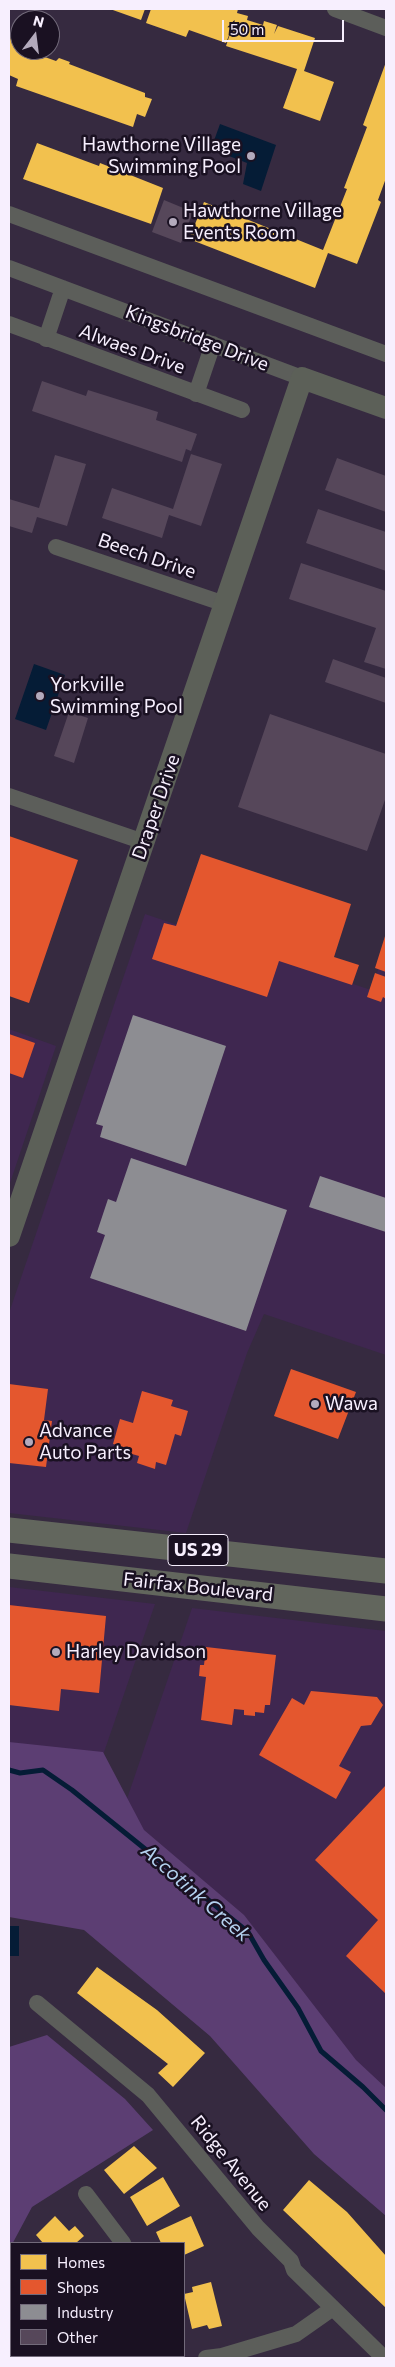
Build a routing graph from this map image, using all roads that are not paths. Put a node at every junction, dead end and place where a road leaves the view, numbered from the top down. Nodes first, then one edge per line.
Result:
1 (335, 9) edge
2 (386, 28) edge
3 (9, 214) edge
4 (9, 268) edge
5 (63, 288) junction
6 (9, 324) edge
7 (46, 339) junction
8 (213, 344) junction
9 (386, 354) edge
10 (302, 378) junction
11 (196, 394) junction
12 (386, 408) edge
13 (242, 410) dead end
14 (56, 547) dead end
15 (225, 604) junction
16 (9, 796) edge
17 (144, 842) junction
18 (9, 1236) edge
19 (9, 1530) edge
20 (9, 1566) edge
21 (386, 1571) edge
22 (386, 1609) edge
23 (37, 2003) dead end
24 (86, 2194) dead end
25 (123, 2242) edge
26 (333, 2308) junction
27 (206, 2358) edge
28 (384, 2358) edge

1 - 2 street
3 - 9 street
4 - 5 street, Kingsbridge Drive
5 - 7 street
5 - 8 street, Kingsbridge Drive
6 - 7 street, Alwaes Drive
7 - 11 street, Alwaes Drive
8 - 10 street, Kingsbridge Drive
8 - 11 street
10 - 12 street, Kingsbridge Drive
10 - 15 street, Draper Drive
11 - 13 street, Alwaes Drive
14 - 15 street, Beech Drive
15 - 17 street, Draper Drive
16 - 17 street
17 - 18 street, Draper Drive
19 - 21 main road, Fairfax Boulevard / US 29
20 - 22 main road, Fairfax Boulevard / US 29
23 - 26 street, Ridge Avenue
24 - 25 street
26 - 27 street
26 - 28 street, Ridge Avenue

